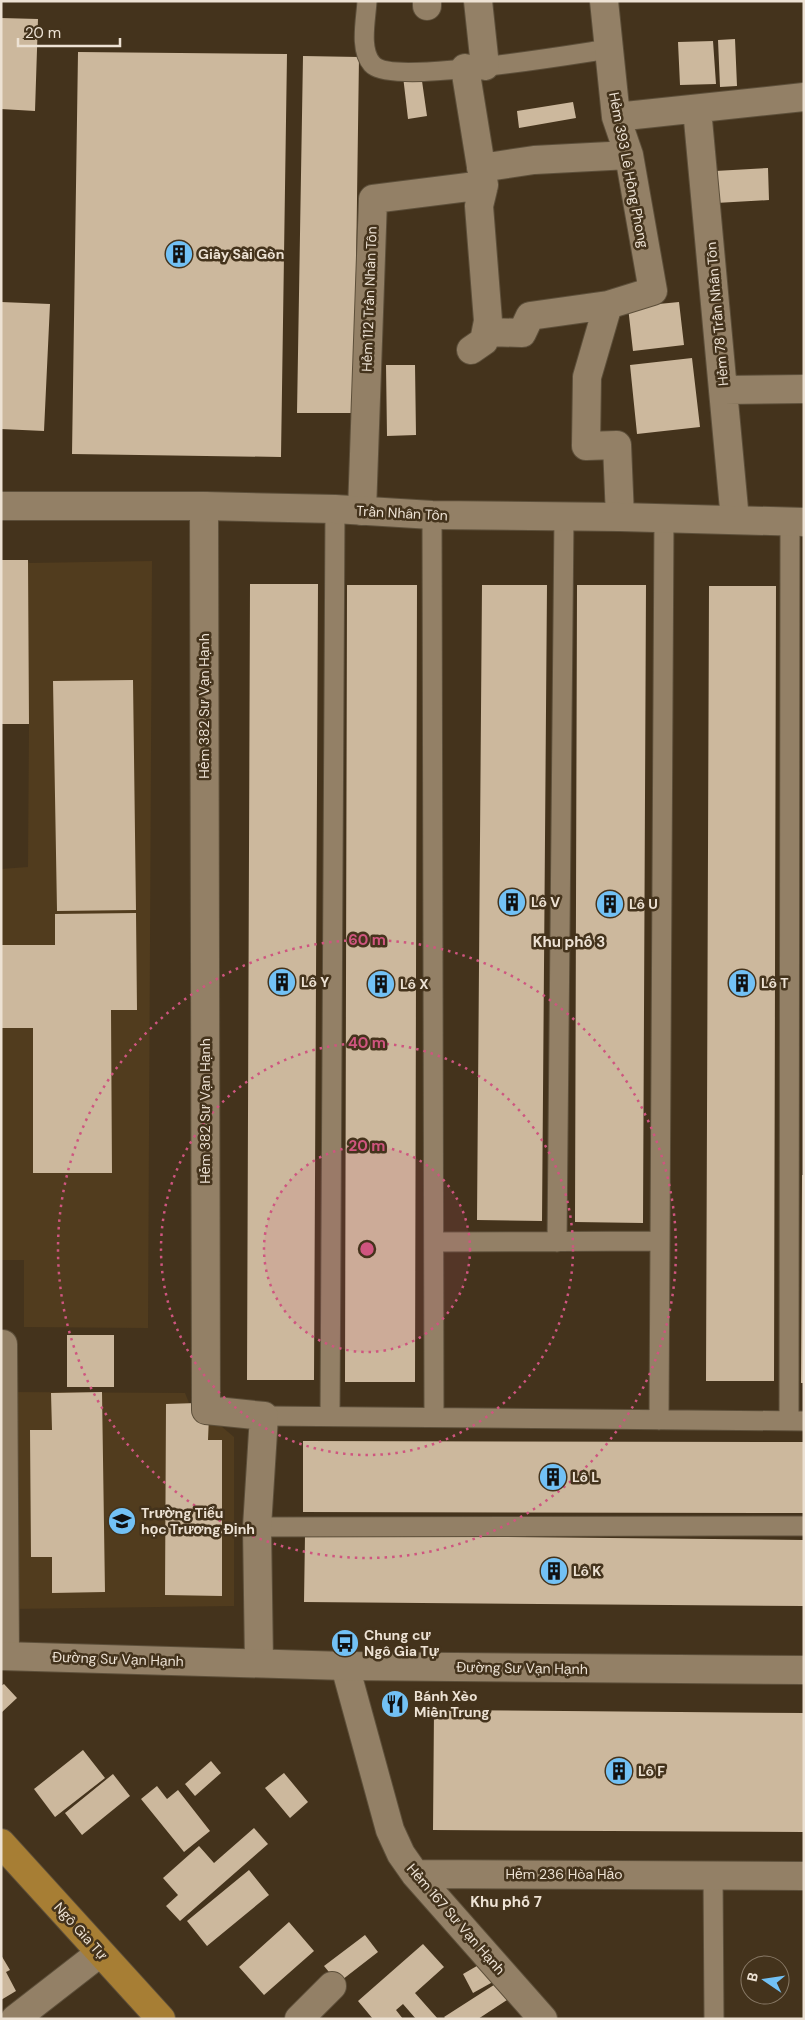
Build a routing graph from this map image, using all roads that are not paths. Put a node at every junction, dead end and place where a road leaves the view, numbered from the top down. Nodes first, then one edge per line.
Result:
1 (367, 1) edge
2 (478, 1) edge
3 (604, 1) edge
4 (609, 49) junction
5 (475, 67) junction
6 (804, 97) edge
7 (697, 108) junction
8 (616, 117) junction
9 (628, 155) junction
10 (482, 177) junction
11 (608, 306) junction
12 (804, 389) edge
13 (724, 390) junction
14 (1, 506) edge
15 (204, 506) junction
16 (335, 509) junction
17 (362, 511) junction
18 (432, 516) junction
19 (564, 516) junction
20 (620, 517) junction
21 (664, 518) junction
22 (735, 520) junction
23 (797, 522) edge
24 (660, 1241) junction
25 (434, 1242) junction
26 (557, 1242) junction
27 (1, 1345) edge
28 (264, 1416) junction
29 (330, 1416) junction
30 (434, 1417) junction
31 (659, 1420) junction
32 (796, 1421) edge
33 (804, 1526) edge
34 (257, 1528) junction
35 (3, 1656) edge
36 (259, 1663) junction
37 (345, 1666) junction
38 (804, 1670) edge
39 (1, 1843) edge
40 (415, 1874) junction
41 (713, 1875) junction
42 (804, 1876) edge
43 (100, 1953) junction
44 (332, 1986) dead end
45 (15, 2019) edge
46 (161, 2019) edge
47 (299, 2019) edge
48 (543, 2019) edge
49 (714, 2019) edge

1 - 5 lane
2 - 5 street
3 - 4 street, Hẻm 393 Lê Hồng Phong
4 - 5 lane
4 - 8 street, Hẻm 393 Lê Hồng Phong
5 - 10 street
6 - 7 street
7 - 8 street
7 - 13 street, Hẻm 78 Trần Nhân Tôn
8 - 9 street, Hẻm 393 Lê Hồng Phong
9 - 10 street
9 - 11 street, Hẻm 393 Lê Hồng Phong
10 - 11 street
10 - 17 street, Hẻm 112 Trần Nhân Tôn
11 - 20 street
12 - 13 street
13 - 22 street, Hẻm 78 Trần Nhân Tôn
14 - 15 street, Trần Nhân Tôn
15 - 16 street, Trần Nhân Tôn
15 - 28 street, Hẻm 382 Sư Vạn Hạnh
16 - 17 street, Trần Nhân Tôn
16 - 29 lane
17 - 18 street, Trần Nhân Tôn
18 - 19 street, Trần Nhân Tôn
18 - 25 lane
19 - 20 street, Trần Nhân Tôn
19 - 26 lane
20 - 21 street, Trần Nhân Tôn
21 - 22 street, Trần Nhân Tôn
21 - 24 lane
22 - 23 street, Trần Nhân Tôn
23 - 32 lane
24 - 26 lane
24 - 31 lane
25 - 26 lane
25 - 30 lane
27 - 35 street
28 - 29 lane
28 - 34 street
29 - 30 lane
30 - 31 lane
31 - 32 lane
33 - 34 lane
34 - 36 street
35 - 36 street, Đường Sư Vạn Hạnh
36 - 37 street, Đường Sư Vạn Hạnh
37 - 38 street, Đường Sư Vạn Hạnh
37 - 40 street, Hẻm 167 Sư Vạn Hạnh
39 - 43 main road, Ngô Gia Tự
40 - 41 street, Hẻm 236 Hòa Hảo
40 - 48 street, Hẻm 167 Sư Vạn Hạnh
41 - 42 street, Hẻm 236 Hòa Hảo
41 - 49 lane
43 - 45 street
43 - 46 main road, Ngô Gia Tự
44 - 47 street

